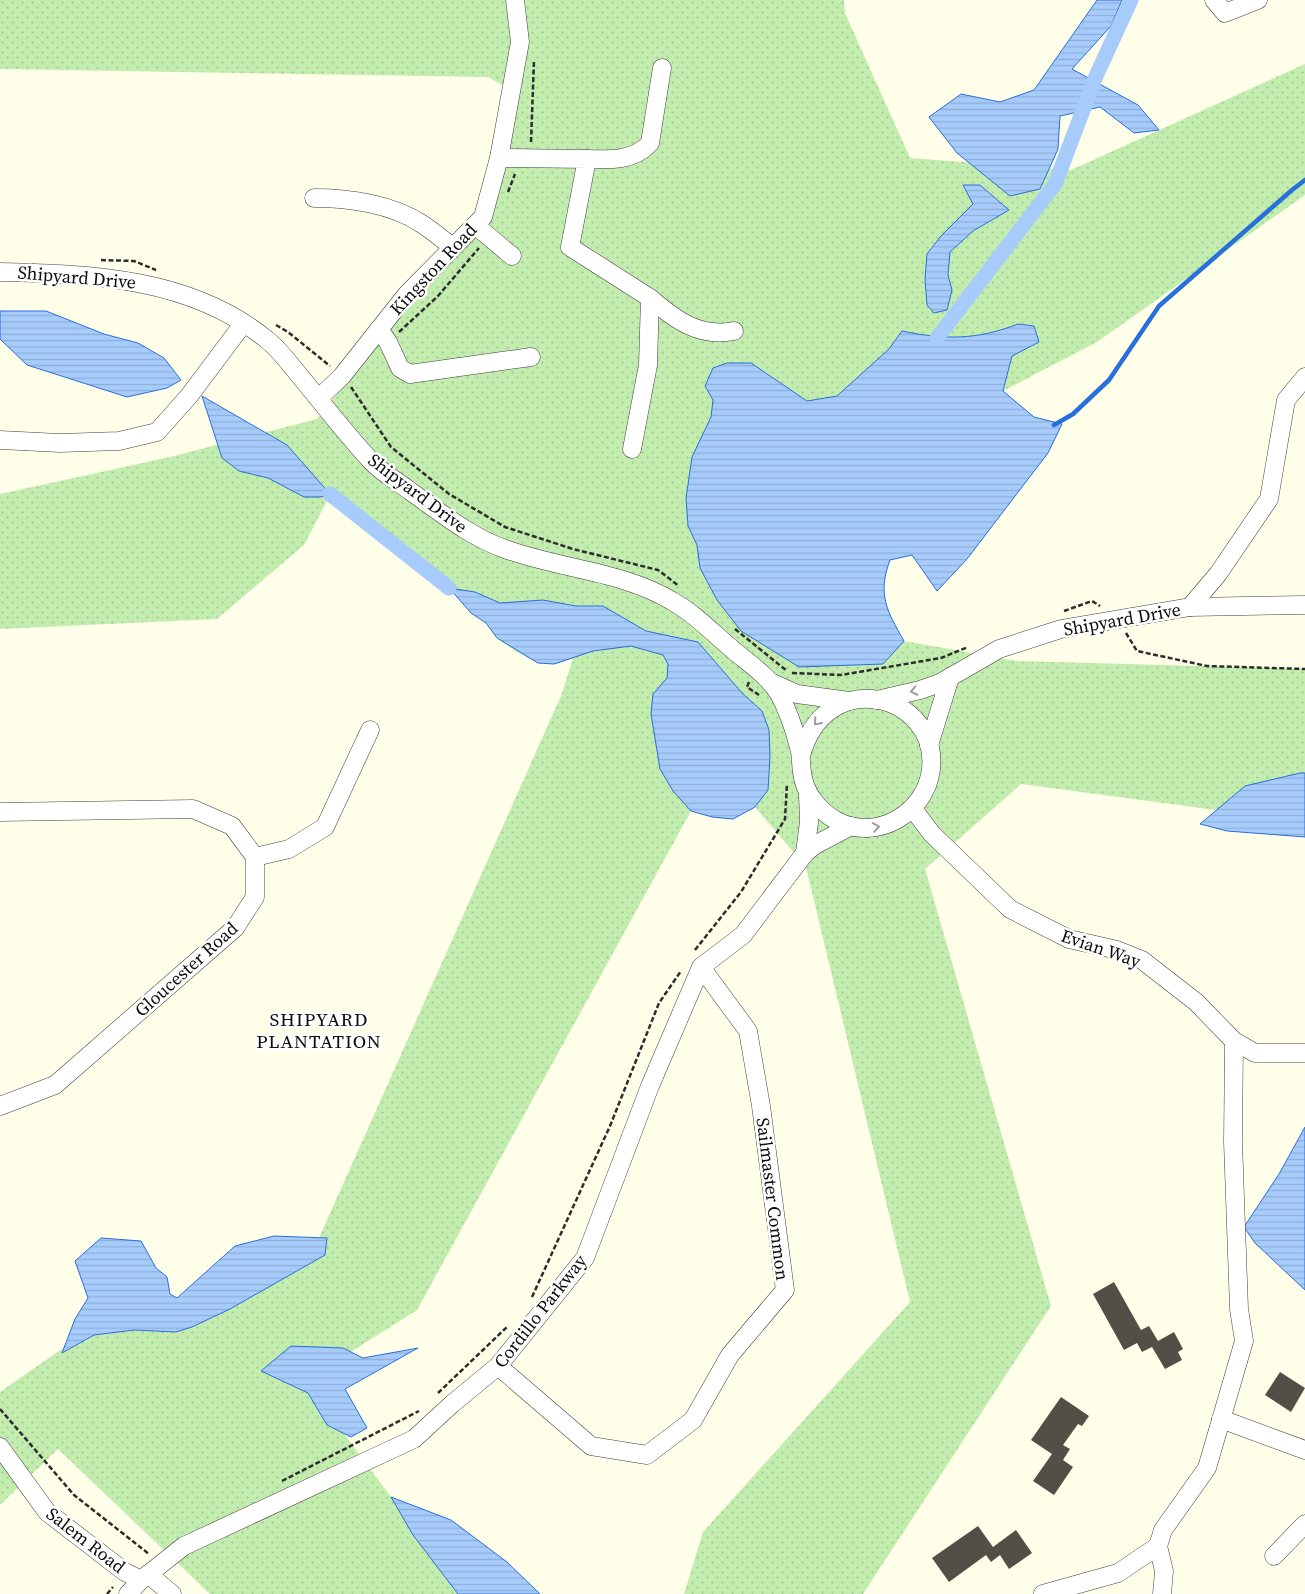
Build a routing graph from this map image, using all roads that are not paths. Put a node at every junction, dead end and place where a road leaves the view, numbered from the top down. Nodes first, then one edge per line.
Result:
1 (515, 0) edge
2 (1214, 0) edge
3 (1258, 0) edge
4 (662, 68) dead end
5 (499, 158) junction
6 (587, 158) junction
7 (314, 198) dead end
8 (476, 225) junction
9 (453, 247) junction
10 (512, 256) dead end
11 (0, 272) edge
12 (650, 298) junction
13 (243, 324) junction
14 (379, 329) junction
15 (734, 331) dead end
16 (531, 357) dead end
17 (1305, 378) edge
18 (318, 398) junction
19 (0, 440) edge
20 (632, 449) dead end
21 (1305, 605) edge
22 (1190, 607) junction
23 (950, 677) junction
24 (767, 690) junction
25 (877, 700) junction
26 (849, 701) junction
27 (370, 730) dead end
28 (929, 745) junction
29 (801, 756) junction
30 (808, 794) junction
31 (913, 809) junction
32 (0, 812) edge
33 (851, 826) junction
34 (805, 853) junction
35 (255, 857) junction
36 (697, 960) junction
37 (1234, 1041) junction
38 (1305, 1053) edge
39 (0, 1106) edge
40 (498, 1366) junction
41 (1221, 1419) junction
42 (0, 1447) edge
43 (1305, 1450) edge
44 (1305, 1524) edge
45 (1158, 1546) junction
46 (1274, 1556) dead end
47 (138, 1586) edge
48 (172, 1594) edge
49 (1042, 1594) edge
50 (1162, 1594) edge

1 - 5 street, Kingston Road
2 - 3 street
4 - 6 street
5 - 6 street
5 - 8 street, Kingston Road
6 - 12 street
7 - 9 street
8 - 9 street, Kingston Road
8 - 10 street
9 - 14 street, Kingston Road
11 - 13 street, Shipyard Drive
12 - 15 street
12 - 20 street
13 - 18 street, Shipyard Drive
13 - 19 street
14 - 16 street
14 - 18 street, Kingston Road
17 - 22 street
18 - 24 street, Shipyard Drive
21 - 22 street, Shipyard Drive
22 - 23 street, Shipyard Drive
23 -> 25 street, Shipyard Drive
23 - 28 street
24 - 26 street, Shipyard Drive
24 - 29 street, Shipyard Drive
25 - 26 street
25 - 28 street
26 -> 29 street
27 - 35 street
28 - 31 street
29 - 30 street
30 - 33 street
30 - 34 street, Cordillo Parkway
33 -> 31 street
31 - 37 street, Evian Way
32 - 35 street
33 - 34 street, Cordillo Parkway
34 - 36 street, Cordillo Parkway
35 - 39 street, Gloucester Road
36 - 40 street, Cordillo Parkway
36 - 40 street, Sailmaster Common
37 - 38 street, Evian Way
37 - 41 street
40 - 47 street, Cordillo Parkway
41 - 43 street
41 - 45 street
42 - 47 street, Salem Road
44 - 46 street
45 - 49 street
45 - 50 street
47 - 48 street, Salem Road

